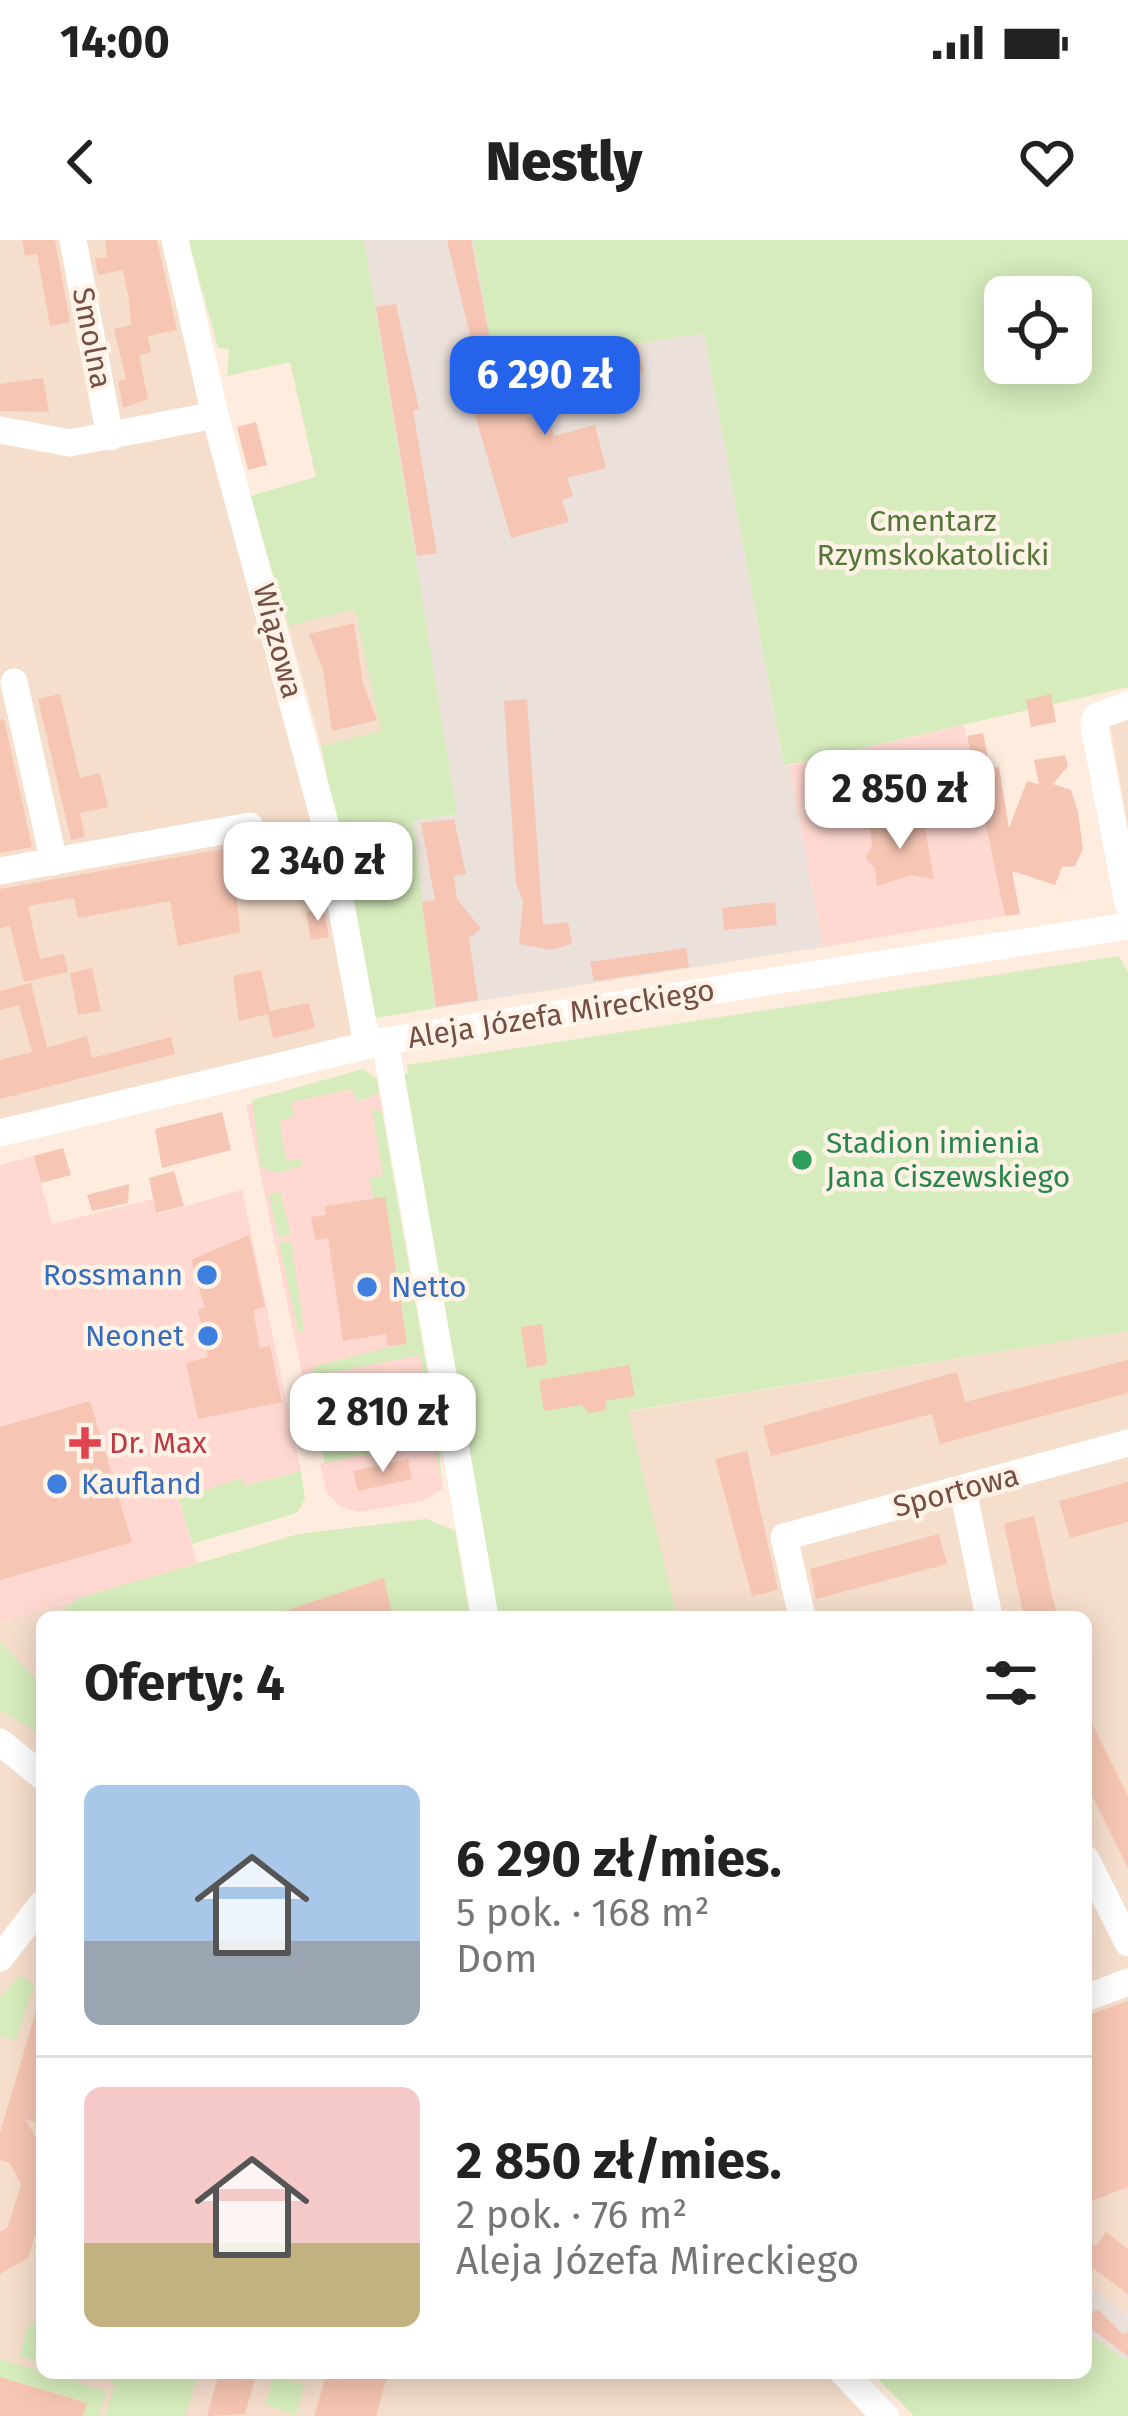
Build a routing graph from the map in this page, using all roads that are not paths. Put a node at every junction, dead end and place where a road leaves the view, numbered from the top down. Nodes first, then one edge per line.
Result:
1 (73, 240) edge
2 (175, 240) edge
3 (215, 415) junction
4 (0, 430) edge
5 (110, 437) junction
6 (14, 682) dead end
7 (1128, 705) edge
8 (250, 826) dead end
9 (1122, 838) edge
10 (54, 862) junction
11 (0, 871) edge
12 (1128, 904) edge
13 (1128, 926) edge
14 (376, 1043) junction
15 (0, 1132) edge
16 (1128, 1443) edge
17 (963, 1490) junction
18 (483, 1611) edge
19 (801, 1611) edge
20 (988, 1611) edge
21 (0, 1742) edge
22 (36, 1771) edge
23 (1092, 1871) edge
24 (36, 1913) edge
25 (1128, 1943) edge
26 (0, 1958) edge
27 (1128, 1982) edge
28 (1092, 1996) edge
29 (850, 2379) edge
30 (886, 2416) edge

1 - 5 street, Smolna
2 - 3 street, Wiązowa
3 - 5 street
3 - 14 street, Wiązowa
4 - 5 street
6 - 10 street
7 - 9 street
8 - 10 street
9 - 12 street
10 - 11 street
13 - 14 street, Aleja Józefa Mireckiego
14 - 15 street, Aleja Józefa Mireckiego
14 - 18 street, Wiązowa
16 - 17 street, Sportowa
17 - 19 street, Sportowa
17 - 20 street
21 - 22 street
23 - 25 street
24 - 26 street
27 - 28 street
29 - 30 street

